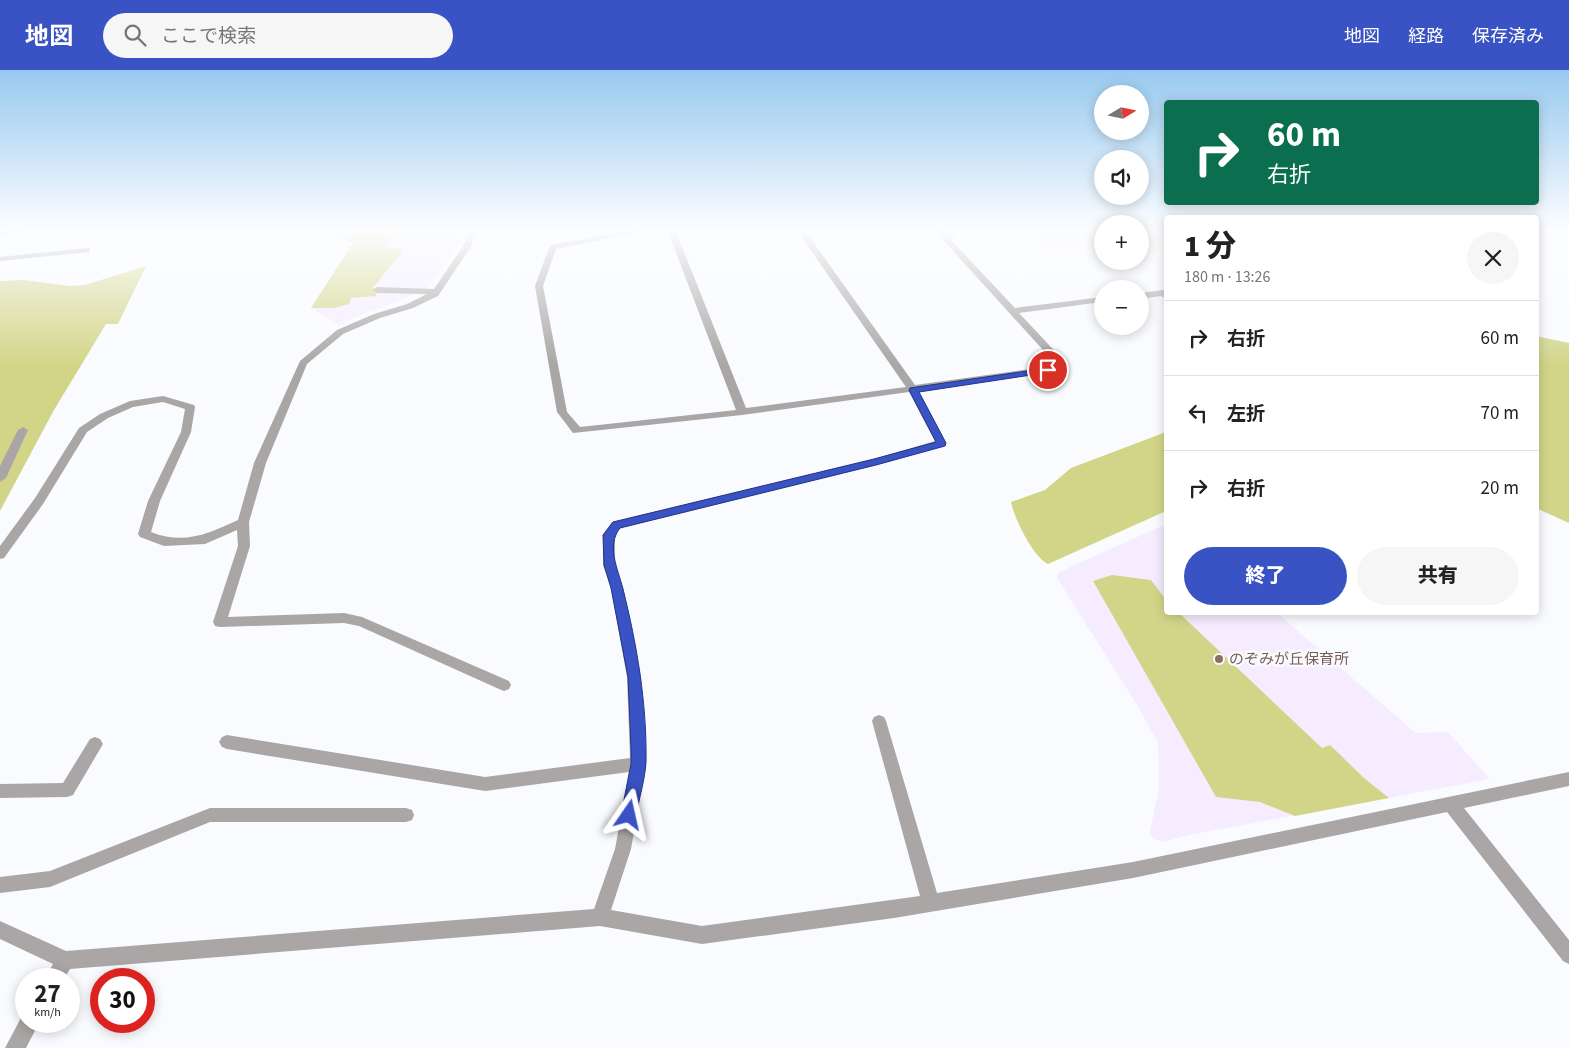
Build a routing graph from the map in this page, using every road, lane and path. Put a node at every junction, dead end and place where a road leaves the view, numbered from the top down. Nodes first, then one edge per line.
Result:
1 (448, 275) edge
2 (543, 275) edge
3 (689, 275) edge
4 (832, 275) edge
5 (979, 275) edge
6 (377, 290) dead end
7 (436, 292) junction
8 (1164, 294) edge
9 (1149, 295) edge
10 (1094, 301) edge
11 (1013, 311) junction
12 (913, 390) junction
13 (742, 412) junction
14 (23, 430) dead end
15 (0, 478) edge
16 (243, 522) junction
17 (0, 555) edge
18 (504, 685) dead end
19 (879, 721) dead end
20 (227, 742) dead end
21 (95, 744) dead end
22 (638, 764) junction
23 (1569, 779) edge
24 (0, 791) edge
25 (1452, 805) junction
26 (406, 815) dead end
27 (0, 885) edge
28 (931, 903) junction
29 (600, 917) junction
30 (0, 930) edge
31 (1569, 955) edge
32 (65, 960) junction
33 (60, 968) edge
34 (23, 1033) edge
35 (15, 1048) edge

1 - 7 street
2 - 13 street
3 - 13 street
4 - 12 street
5 - 11 street
6 - 7 street
7 - 16 street
8 - 9 street
10 - 11 street
11 - 12 street
12 - 13 street
12 - 22 street
14 - 15 street
16 - 17 street
16 - 18 street
19 - 28 street
20 - 22 street
21 - 24 street
22 - 29 street
23 - 25 street
25 - 28 street
25 - 31 street
26 - 27 street
28 - 29 street
29 - 32 street
30 - 32 street
32 - 33 street
34 - 35 street

